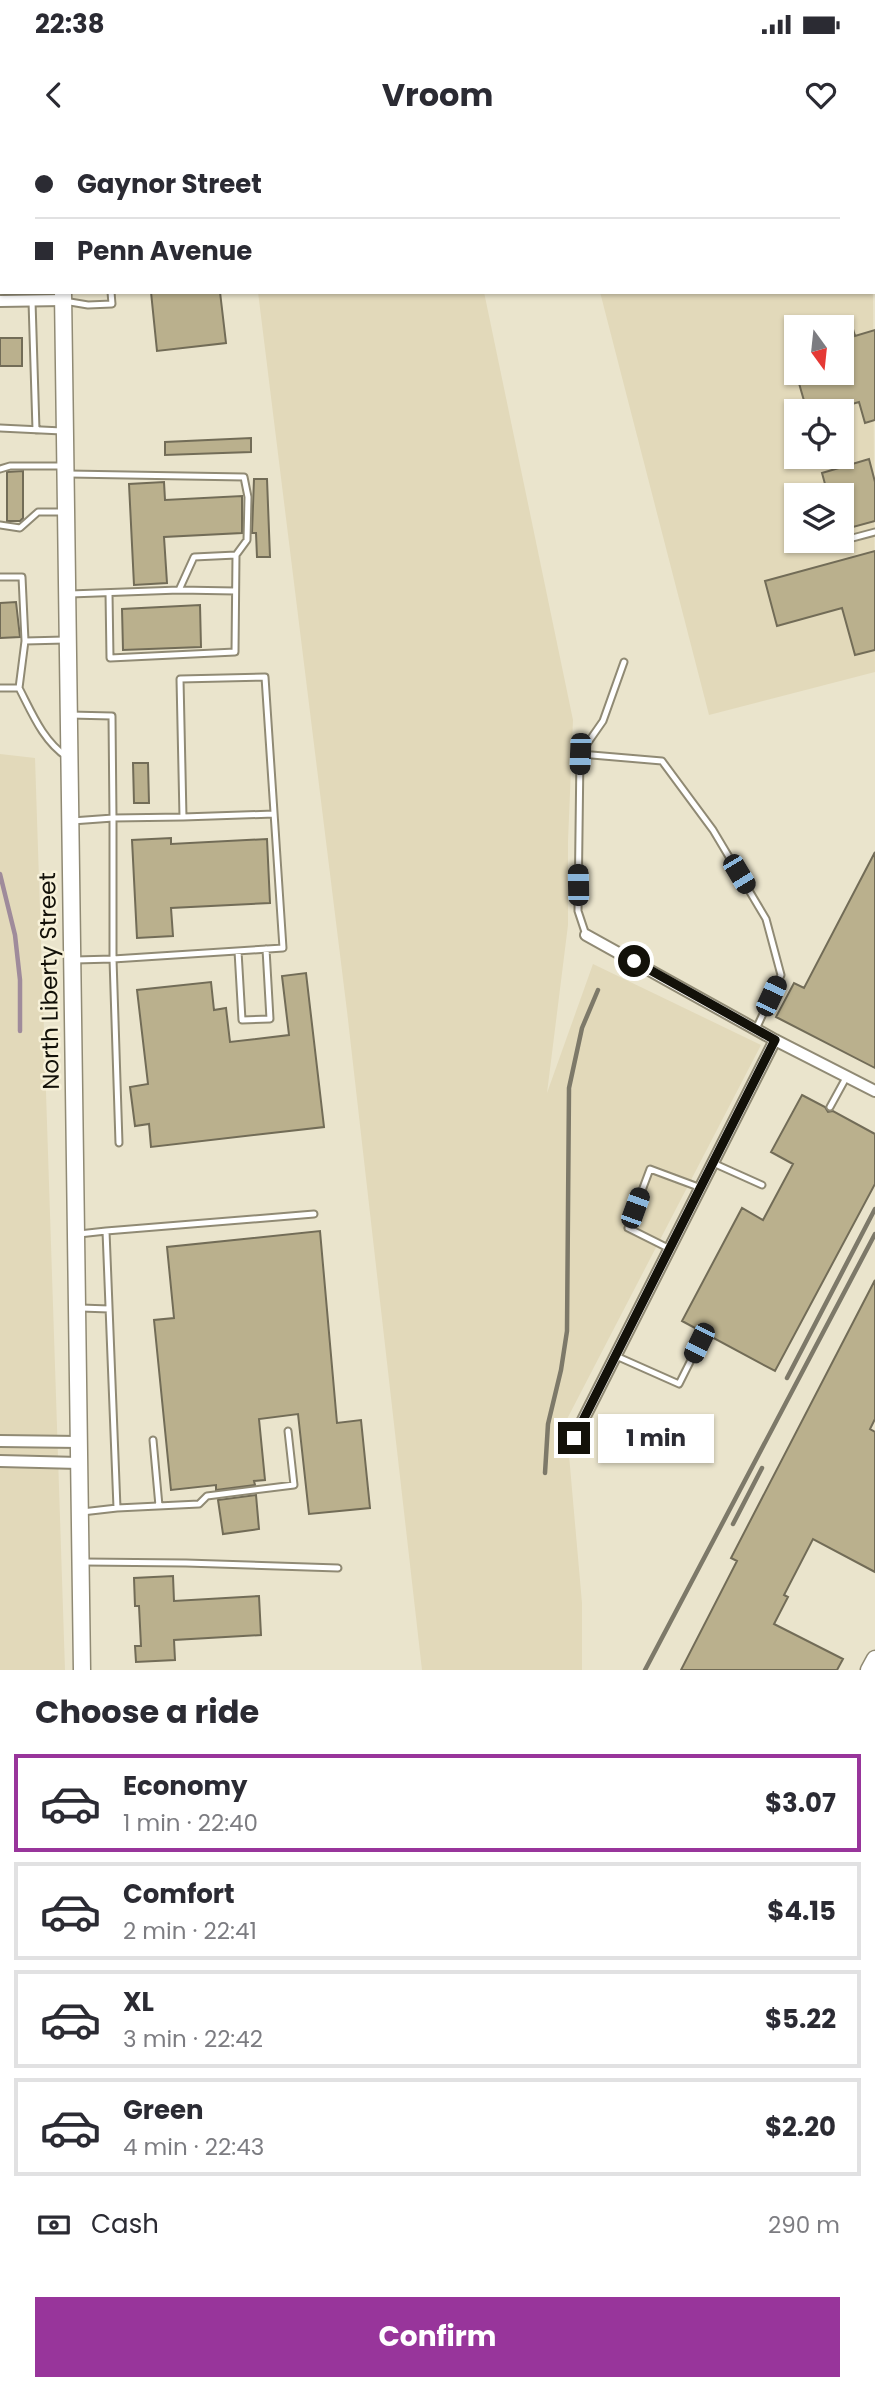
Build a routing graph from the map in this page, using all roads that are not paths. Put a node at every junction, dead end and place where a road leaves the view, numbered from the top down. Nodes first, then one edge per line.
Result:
1 (111, 294) edge
2 (63, 296) edge
3 (26, 298) edge
4 (0, 302) edge
5 (0, 428) edge
6 (36, 430) junction
7 (65, 431) junction
8 (0, 469) edge
9 (66, 470) junction
10 (66, 512) junction
11 (0, 525) edge
12 (875, 532) edge
13 (854, 538) edge
14 (236, 555) junction
15 (0, 578) edge
16 (179, 590) junction
17 (235, 590) junction
18 (109, 593) junction
19 (67, 594) junction
20 (68, 640) junction
21 (25, 641) junction
22 (624, 662) dead end
23 (0, 688) edge
24 (19, 688) junction
25 (70, 715) junction
26 (580, 754) junction
27 (70, 759) junction
28 (274, 814) junction
29 (183, 817) junction
30 (113, 818) junction
31 (70, 821) junction
32 (586, 935) joint
33 (267, 949) junction
34 (238, 951) junction
35 (113, 959) junction
36 (72, 960) junction
37 (756, 1029) junction
38 (775, 1040) junction
39 (847, 1076) junction
40 (875, 1091) edge
41 (830, 1107) dead end
42 (119, 1143) dead end
43 (713, 1164) junction
44 (762, 1185) dead end
45 (701, 1188) junction
46 (314, 1214) dead end
47 (106, 1231) junction
48 (76, 1234) junction
49 (670, 1249) junction
50 (77, 1308) junction
51 (109, 1309) junction
52 (699, 1343) dead end
53 (616, 1356) junction
54 (288, 1431) dead end
55 (574, 1438) dead end
56 (153, 1440) dead end
57 (0, 1441) edge
58 (79, 1442) junction
59 (0, 1461) edge
60 (79, 1463) junction
61 (159, 1506) junction
62 (117, 1508) junction
63 (80, 1513) junction
64 (80, 1562) junction
65 (338, 1569) dead end
66 (875, 1659) edge
67 (82, 1670) edge
68 (869, 1670) edge

1 - 2 lane
2 - 3 street
2 - 7 main road, North Liberty Street
3 - 4 street
3 - 6 lane
5 - 6 lane
6 - 7 lane
7 - 9 main road, North Liberty Street
8 - 9 lane
9 - 10 main road, North Liberty Street
9 - 14 lane
10 - 11 lane
10 - 19 main road, North Liberty Street
12 - 13 lane
14 - 16 lane
14 - 17 lane
15 - 21 lane
16 - 17 lane
16 - 18 lane
17 - 18 lane
18 - 19 lane
19 - 20 main road, North Liberty Street
20 - 21 lane
20 - 25 main road, North Liberty Street
21 - 24 lane
22 - 26 lane
23 - 24 lane
24 - 27 lane
25 - 27 main road, North Liberty Street
25 - 30 lane
26 - 32 lane
26 - 37 lane
27 - 31 main road, North Liberty Street
28 - 29 lane
28 - 29 lane
28 - 33 lane
29 - 30 lane
30 - 31 lane
30 - 35 lane
31 - 36 main road, North Liberty Street
32 - 37 street
33 - 34 lane
33 - 34 lane
34 - 35 lane
35 - 36 lane
35 - 42 lane
36 - 48 main road, North Liberty Street
37 - 38 street
38 - 39 street
38 - 43 street
39 - 40 street
39 - 41 lane
43 - 44 lane
43 - 45 street
45 - 49 street
45 - 49 lane
46 - 47 lane
47 - 48 lane
47 - 51 lane
48 - 50 main road, North Liberty Street
49 - 53 street
50 - 51 lane
50 - 58 main road, North Liberty Street
51 - 62 lane
52 - 53 lane
53 - 55 street
54 - 61 lane
56 - 61 lane
57 - 58 street
58 - 60 main road, North Liberty Street
59 - 60 street
60 - 63 main road, North Liberty Street
61 - 62 lane
62 - 63 lane
63 - 64 main road, North Liberty Street
64 - 65 lane
64 - 67 main road, North Liberty Street
66 - 68 main road

